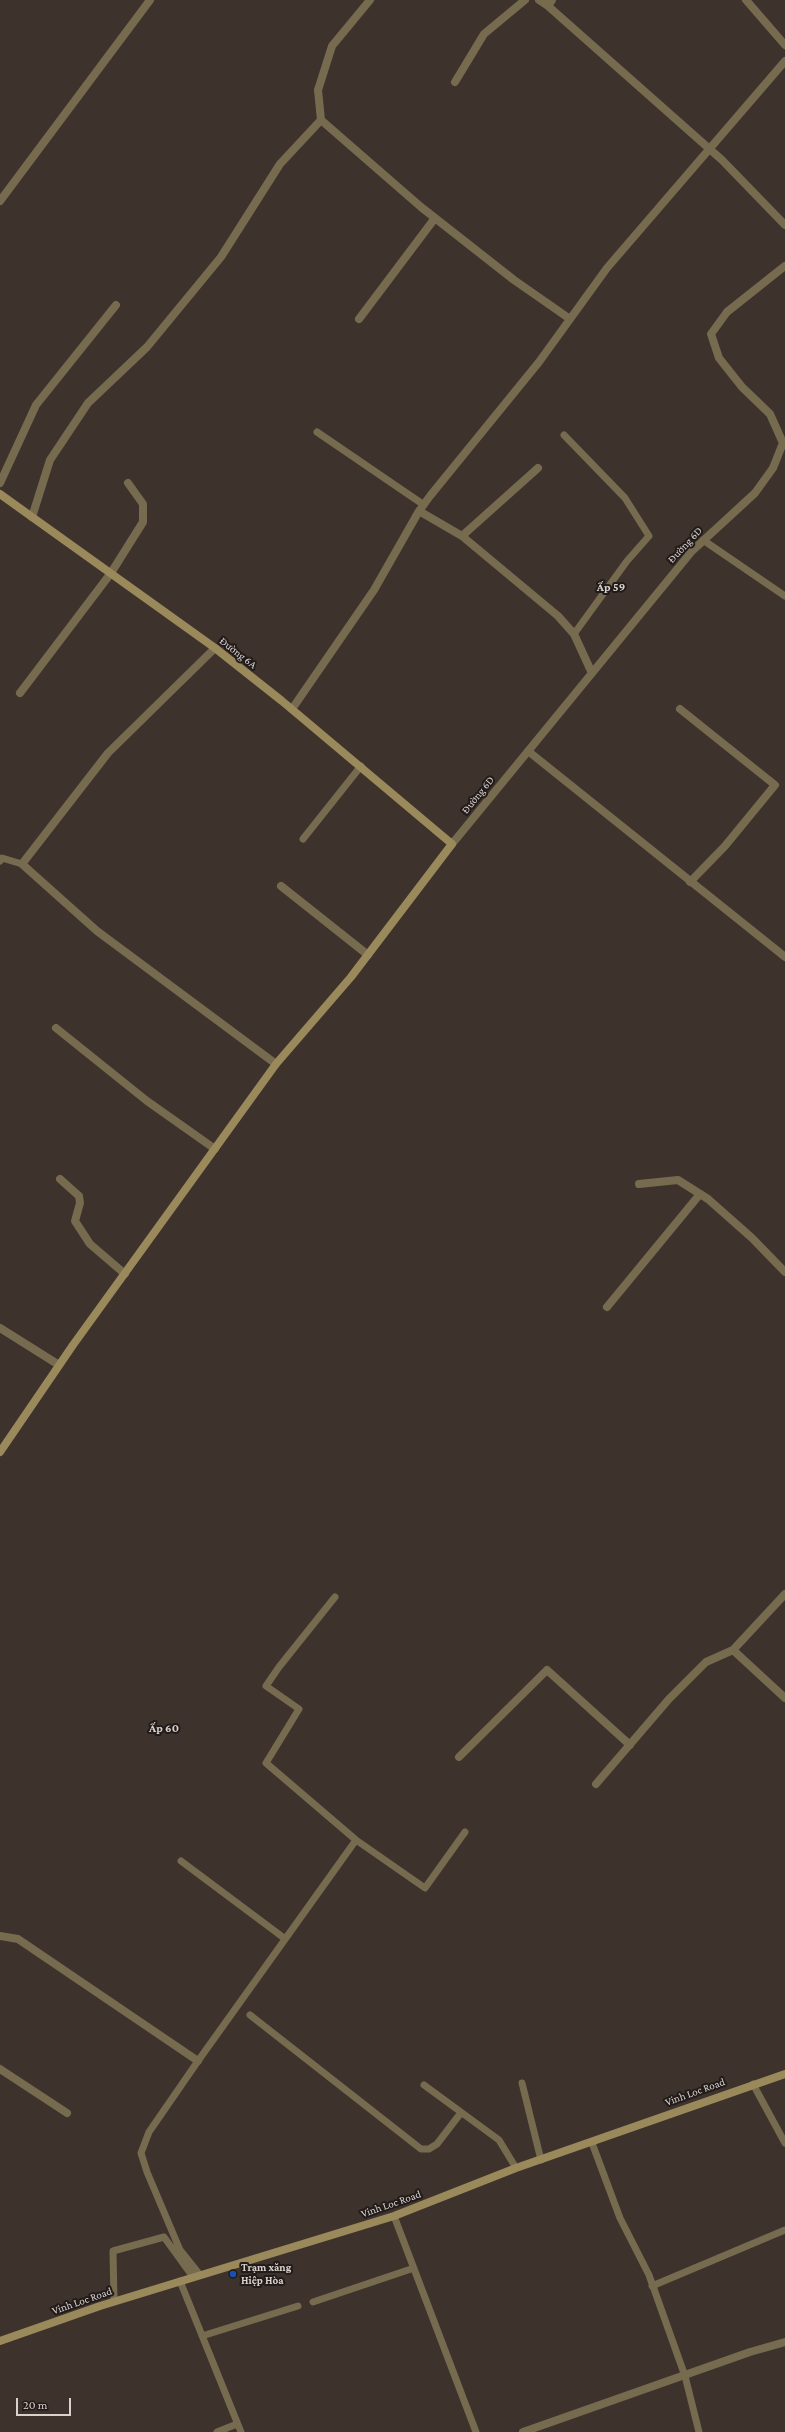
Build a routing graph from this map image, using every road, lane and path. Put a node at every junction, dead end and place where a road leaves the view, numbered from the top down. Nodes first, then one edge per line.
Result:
1 (150, 0) edge
2 (370, 0) edge
3 (525, 0) edge
4 (539, 0) edge
5 (746, 0) edge
6 (550, 3) edge
7 (785, 45) edge
8 (785, 61) edge
9 (454, 82) dead end
10 (321, 120) junction
11 (708, 148) junction
12 (0, 201) edge
13 (435, 218) junction
14 (785, 225) edge
15 (785, 266) edge
16 (116, 305) dead end
17 (359, 319) dead end
18 (570, 319) junction
19 (317, 432) dead end
20 (564, 435) dead end
21 (538, 468) dead end
22 (0, 483) edge
23 (128, 483) dead end
24 (0, 494) edge
25 (422, 508) junction
26 (32, 517) junction
27 (462, 536) junction
28 (703, 540) junction
29 (111, 573) junction
30 (785, 596) edge
31 (574, 634) junction
32 (214, 648) junction
33 (591, 671) junction
34 (20, 693) dead end
35 (292, 709) junction
36 (680, 709) dead end
37 (528, 751) junction
38 (361, 766) junction
39 (304, 839) dead end
40 (452, 844) junction
41 (0, 861) edge
42 (22, 864) junction
43 (690, 882) junction
44 (281, 886) dead end
45 (368, 955) junction
46 (785, 957) edge
47 (56, 1028) dead end
48 (276, 1064) junction
49 (215, 1149) junction
50 (60, 1179) dead end
51 (639, 1184) dead end
52 (700, 1194) junction
53 (785, 1272) edge
54 (125, 1274) junction
55 (607, 1307) dead end
56 (0, 1328) edge
57 (59, 1365) junction
58 (0, 1452) edge
59 (785, 1594) edge
60 (335, 1597) dead end
61 (733, 1650) junction
62 (785, 1698) edge
63 (630, 1745) junction
64 (459, 1757) dead end
65 (596, 1784) dead end
66 (465, 1832) dead end
67 (356, 1840) junction
68 (181, 1860) dead end
69 (0, 1936) edge
70 (284, 1938) junction
71 (250, 2015) dead end
72 (198, 2061) junction
73 (0, 2069) edge
74 (785, 2074) edge
75 (522, 2083) dead end
76 (753, 2084) junction
77 (424, 2085) dead end
78 (67, 2113) dead end
79 (460, 2114) junction
80 (592, 2143) junction
81 (785, 2143) edge
82 (541, 2160) junction
83 (516, 2168) junction
84 (394, 2216) junction
85 (785, 2230) edge
86 (414, 2268) junction
87 (196, 2276) junction
88 (180, 2281) junction
89 (652, 2286) junction
90 (114, 2301) junction
91 (313, 2302) dead end
92 (298, 2306) dead end
93 (202, 2336) junction
94 (0, 2341) edge
95 (785, 2342) edge
96 (685, 2376) junction
97 (238, 2424) junction
98 (216, 2432) edge
99 (240, 2432) edge
100 (476, 2432) edge
101 (523, 2432) edge
102 (699, 2432) edge

1 - 12 street
2 - 10 street
3 - 9 street
4 - 6 street
5 - 7 street
6 - 11 street
8 - 11 street
10 - 13 street
10 - 26 street
11 - 14 street
11 - 18 street
13 - 17 street
13 - 18 street
15 - 28 street, Đường 6D
16 - 22 street
18 - 25 street
19 - 25 lane
20 - 31 lane
21 - 27 street
23 - 29 street
24 - 26 street, Đường 6A
25 - 27 street
25 - 35 street
26 - 29 street, Đường 6A
27 - 31 street
28 - 30 lane
28 - 33 street, Đường 6D
29 - 32 street, Đường 6A
29 - 34 street
31 - 33 street
32 - 35 street, Đường 6A
32 - 42 street
33 - 37 street, Đường 6D
35 - 38 street, Đường 6A
36 - 43 street
37 - 40 street, Đường 6D
37 - 43 street
38 - 39 lane
38 - 40 street, Đường 6A
40 - 45 street
41 - 42 lane
42 - 48 street
43 - 46 street
44 - 45 street
45 - 48 street
47 - 49 street
48 - 49 street
49 - 54 street
50 - 54 street
51 - 52 street
52 - 53 street
52 - 55 street
54 - 57 street
56 - 57 street
57 - 58 street
59 - 61 street
60 - 67 lane
61 - 62 street
61 - 63 street
63 - 64 street
63 - 65 street
66 - 67 lane
67 - 70 lane
68 - 70 lane
69 - 72 street
70 - 72 lane
71 - 79 lane
72 - 87 lane
73 - 78 street
74 - 76 street, Vinh Loc Road
75 - 82 lane
76 - 80 street, Vinh Loc Road
76 - 81 lane
77 - 79 lane
79 - 83 lane
80 - 82 street, Vinh Loc Road
80 - 89 lane
82 - 83 street, Vinh Loc Road
83 - 84 street, Vinh Loc Road
84 - 86 lane
84 - 87 street, Vinh Loc Road
85 - 89 lane
86 - 91 lane
86 - 100 lane
87 - 88 street, Vinh Loc Road
87 - 90 lane
88 - 90 street, Vinh Loc Road
88 - 93 lane
89 - 96 lane
90 - 94 street, Vinh Loc Road
92 - 93 lane
93 - 97 lane
95 - 96 street
96 - 101 street
96 - 102 lane
97 - 98 lane
97 - 99 lane

